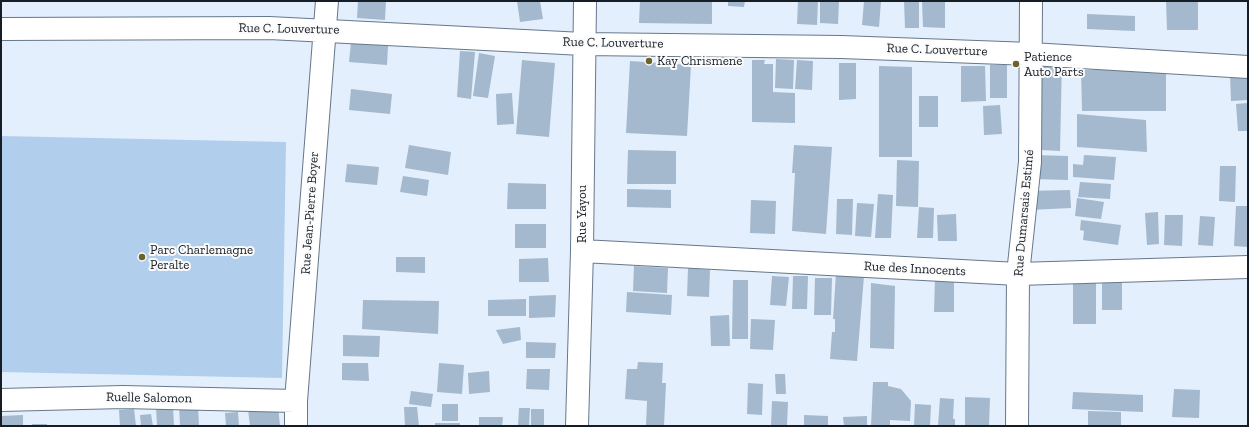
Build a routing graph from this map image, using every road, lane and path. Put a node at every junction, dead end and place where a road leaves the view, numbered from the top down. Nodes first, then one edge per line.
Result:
1 (327, 1) edge
2 (585, 1) edge
3 (1031, 1) edge
4 (1, 29) edge
5 (324, 30) junction
6 (583, 44) junction
7 (1031, 54) junction
8 (1248, 68) edge
9 (582, 251) junction
10 (1248, 267) edge
11 (1018, 274) junction
12 (1, 400) edge
13 (296, 401) junction
14 (296, 426) edge
15 (577, 426) edge
16 (1017, 426) edge

1 - 5 street, Rue Jean-Pierre Boyer
2 - 6 street, Rue Yayou
3 - 7 street, Rue Dumarsais Estimé
4 - 5 street, Rue C. Louverture
5 - 6 street, Rue C. Louverture
5 - 13 street, Rue Jean-Pierre Boyer
6 - 7 street, Rue C. Louverture
6 - 9 street, Rue Yayou
7 - 8 street, Rue C. Louverture
7 - 11 street, Rue Dumarsais Estimé
9 - 11 street, Rue des Innocents
9 - 15 street, Rue Yayou
10 - 11 street, Rue des Innocents
11 - 16 street, Rue Dumarsais Estimé
12 - 13 street, Ruelle Salomon
13 - 14 street, Rue Jean-Pierre Boyer

